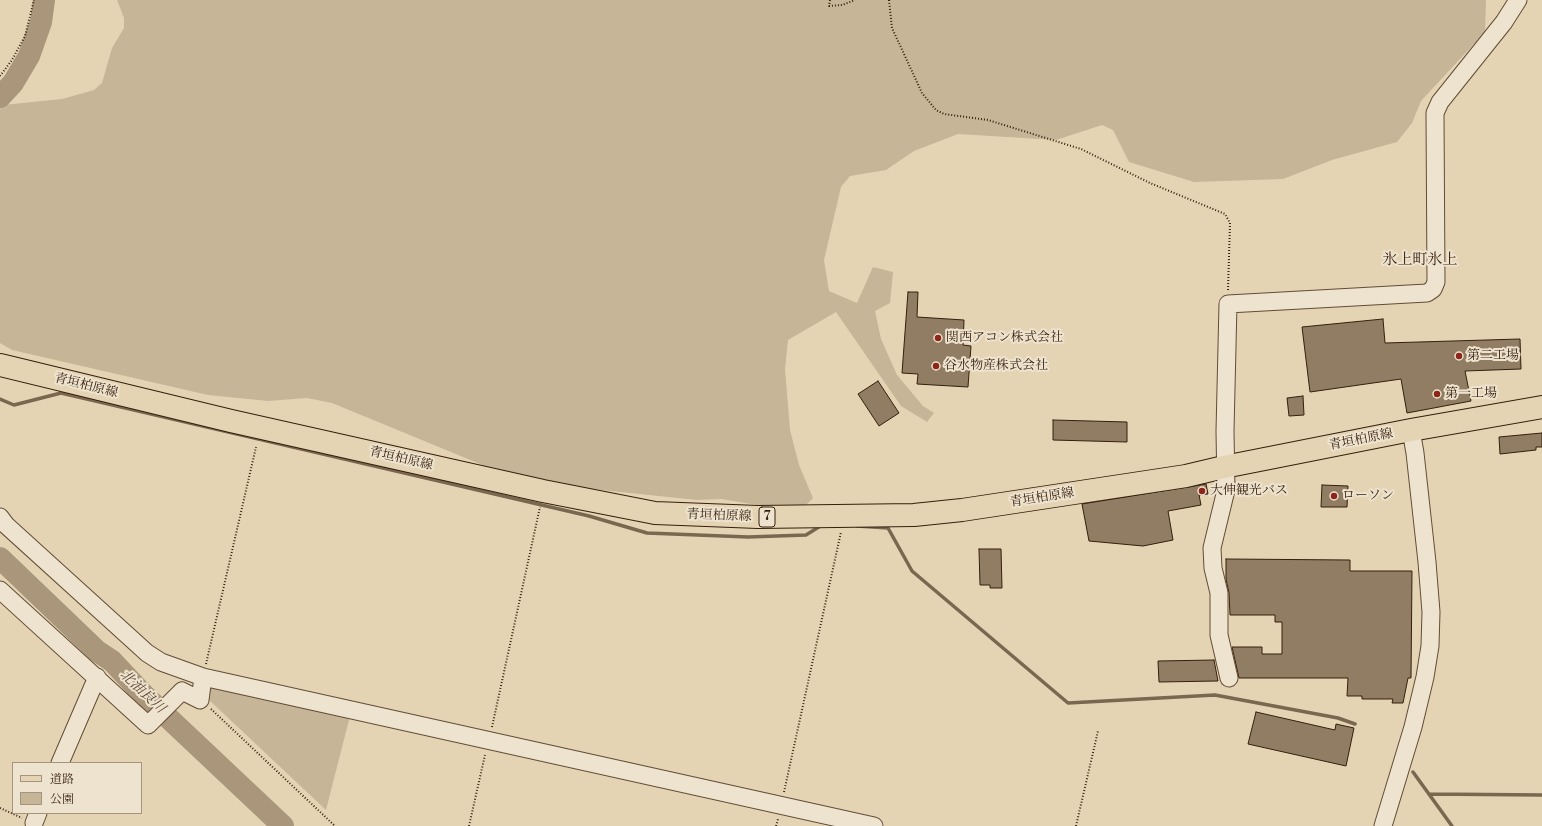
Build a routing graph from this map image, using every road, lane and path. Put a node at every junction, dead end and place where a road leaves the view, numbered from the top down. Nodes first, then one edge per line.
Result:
1 (34, 0) edge
2 (830, 0) edge
3 (855, 0) edge
4 (889, 0) edge
5 (1518, 0) edge
6 (0, 76) edge
7 (1228, 304) junction
8 (0, 365) edge
9 (1542, 407) edge
10 (1411, 430) junction
11 (256, 447) dead end
12 (1224, 467) junction
13 (543, 491) junction
14 (845, 515) junction
15 (0, 517) edge
16 (0, 590) edge
17 (97, 677) junction
18 (203, 677) junction
19 (1229, 678) dead end
20 (200, 700) junction
21 (1098, 731) dead end
22 (489, 739) junction
23 (60, 762) edge
24 (781, 805) junction
25 (0, 808) edge
26 (12, 811) edge
27 (22, 814) edge
28 (36, 818) edge
29 (335, 826) edge
30 (469, 826) edge
31 (874, 826) edge
32 (1076, 826) edge
33 (1383, 826) edge

1 - 6 path
2 - 3 path
4 - 7 path
5 - 7 street
7 - 12 street
8 - 13 main road, 青垣柏原線 / 7
9 - 10 main road, 青垣柏原線 / 7
10 - 12 main road, 青垣柏原線 / 7
10 - 33 street
11 - 18 path
12 - 14 main road, 青垣柏原線 / 7
12 - 19 street
13 - 14 main road, 青垣柏原線 / 7
13 - 22 path
14 - 24 path
15 - 18 street
16 - 17 street
17 - 20 street
17 - 23 street
18 - 20 street
18 - 22 street
20 - 29 path
21 - 32 path
22 - 24 street
22 - 30 path
24 - 31 street
25 - 26 path
27 - 28 path

